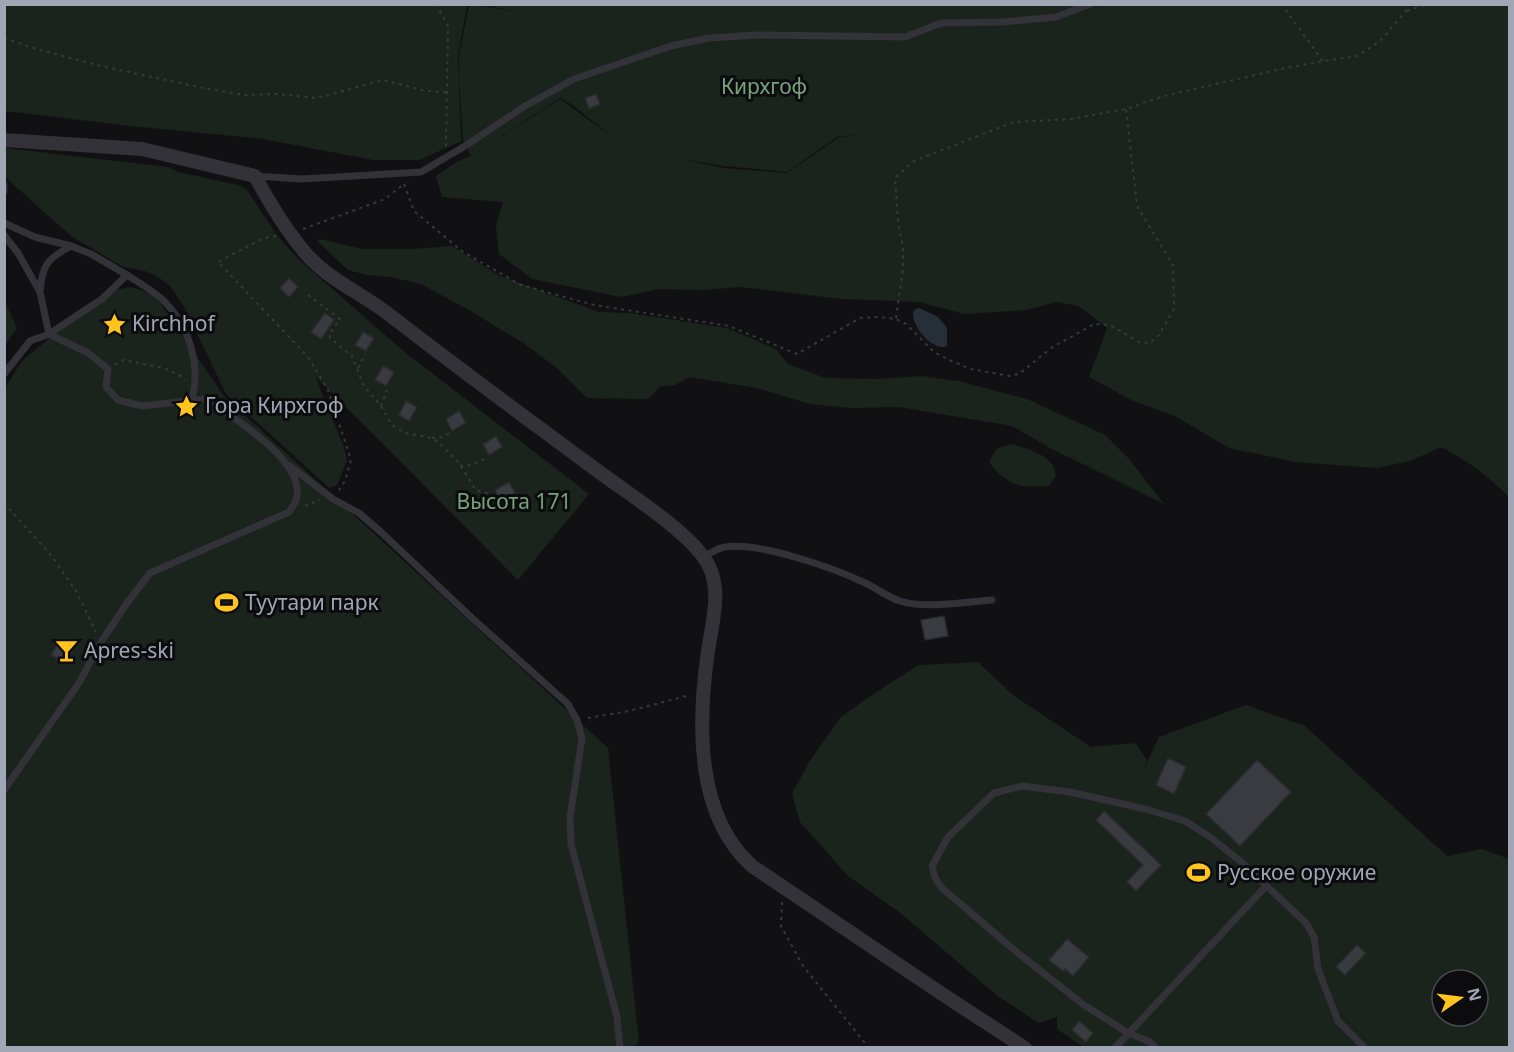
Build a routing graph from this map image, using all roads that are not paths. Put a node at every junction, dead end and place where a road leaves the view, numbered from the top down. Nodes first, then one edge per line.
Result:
1 (1090, 4) edge
2 (4, 140) edge
3 (255, 176) junction
4 (4, 185) edge
5 (4, 191) edge
6 (4, 223) edge
7 (4, 235) edge
8 (70, 246) junction
9 (127, 275) junction
10 (40, 292) junction
11 (49, 334) junction
12 (4, 374) edge
13 (193, 396) junction
14 (290, 465) junction
15 (704, 556) junction
16 (992, 600) dead end
17 (4, 790) edge
18 (1266, 886) junction
19 (1128, 1033) junction
20 (620, 1047) edge
21 (1025, 1047) edge
22 (1115, 1047) edge
23 (1156, 1047) edge
24 (1365, 1047) edge

1 - 3 lane
2 - 3 street
3 - 15 street
4 - 5 lane
6 - 8 lane
7 - 10 lane
8 - 9 lane
8 - 10 lane
9 - 11 lane
9 - 13 lane
10 - 11 lane
11 - 12 lane
11 - 13 lane
13 - 14 lane
14 - 17 lane
14 - 20 lane
15 - 16 lane
15 - 21 street
18 - 19 lane
18 - 19 lane
18 - 24 lane
19 - 22 lane
19 - 23 lane

